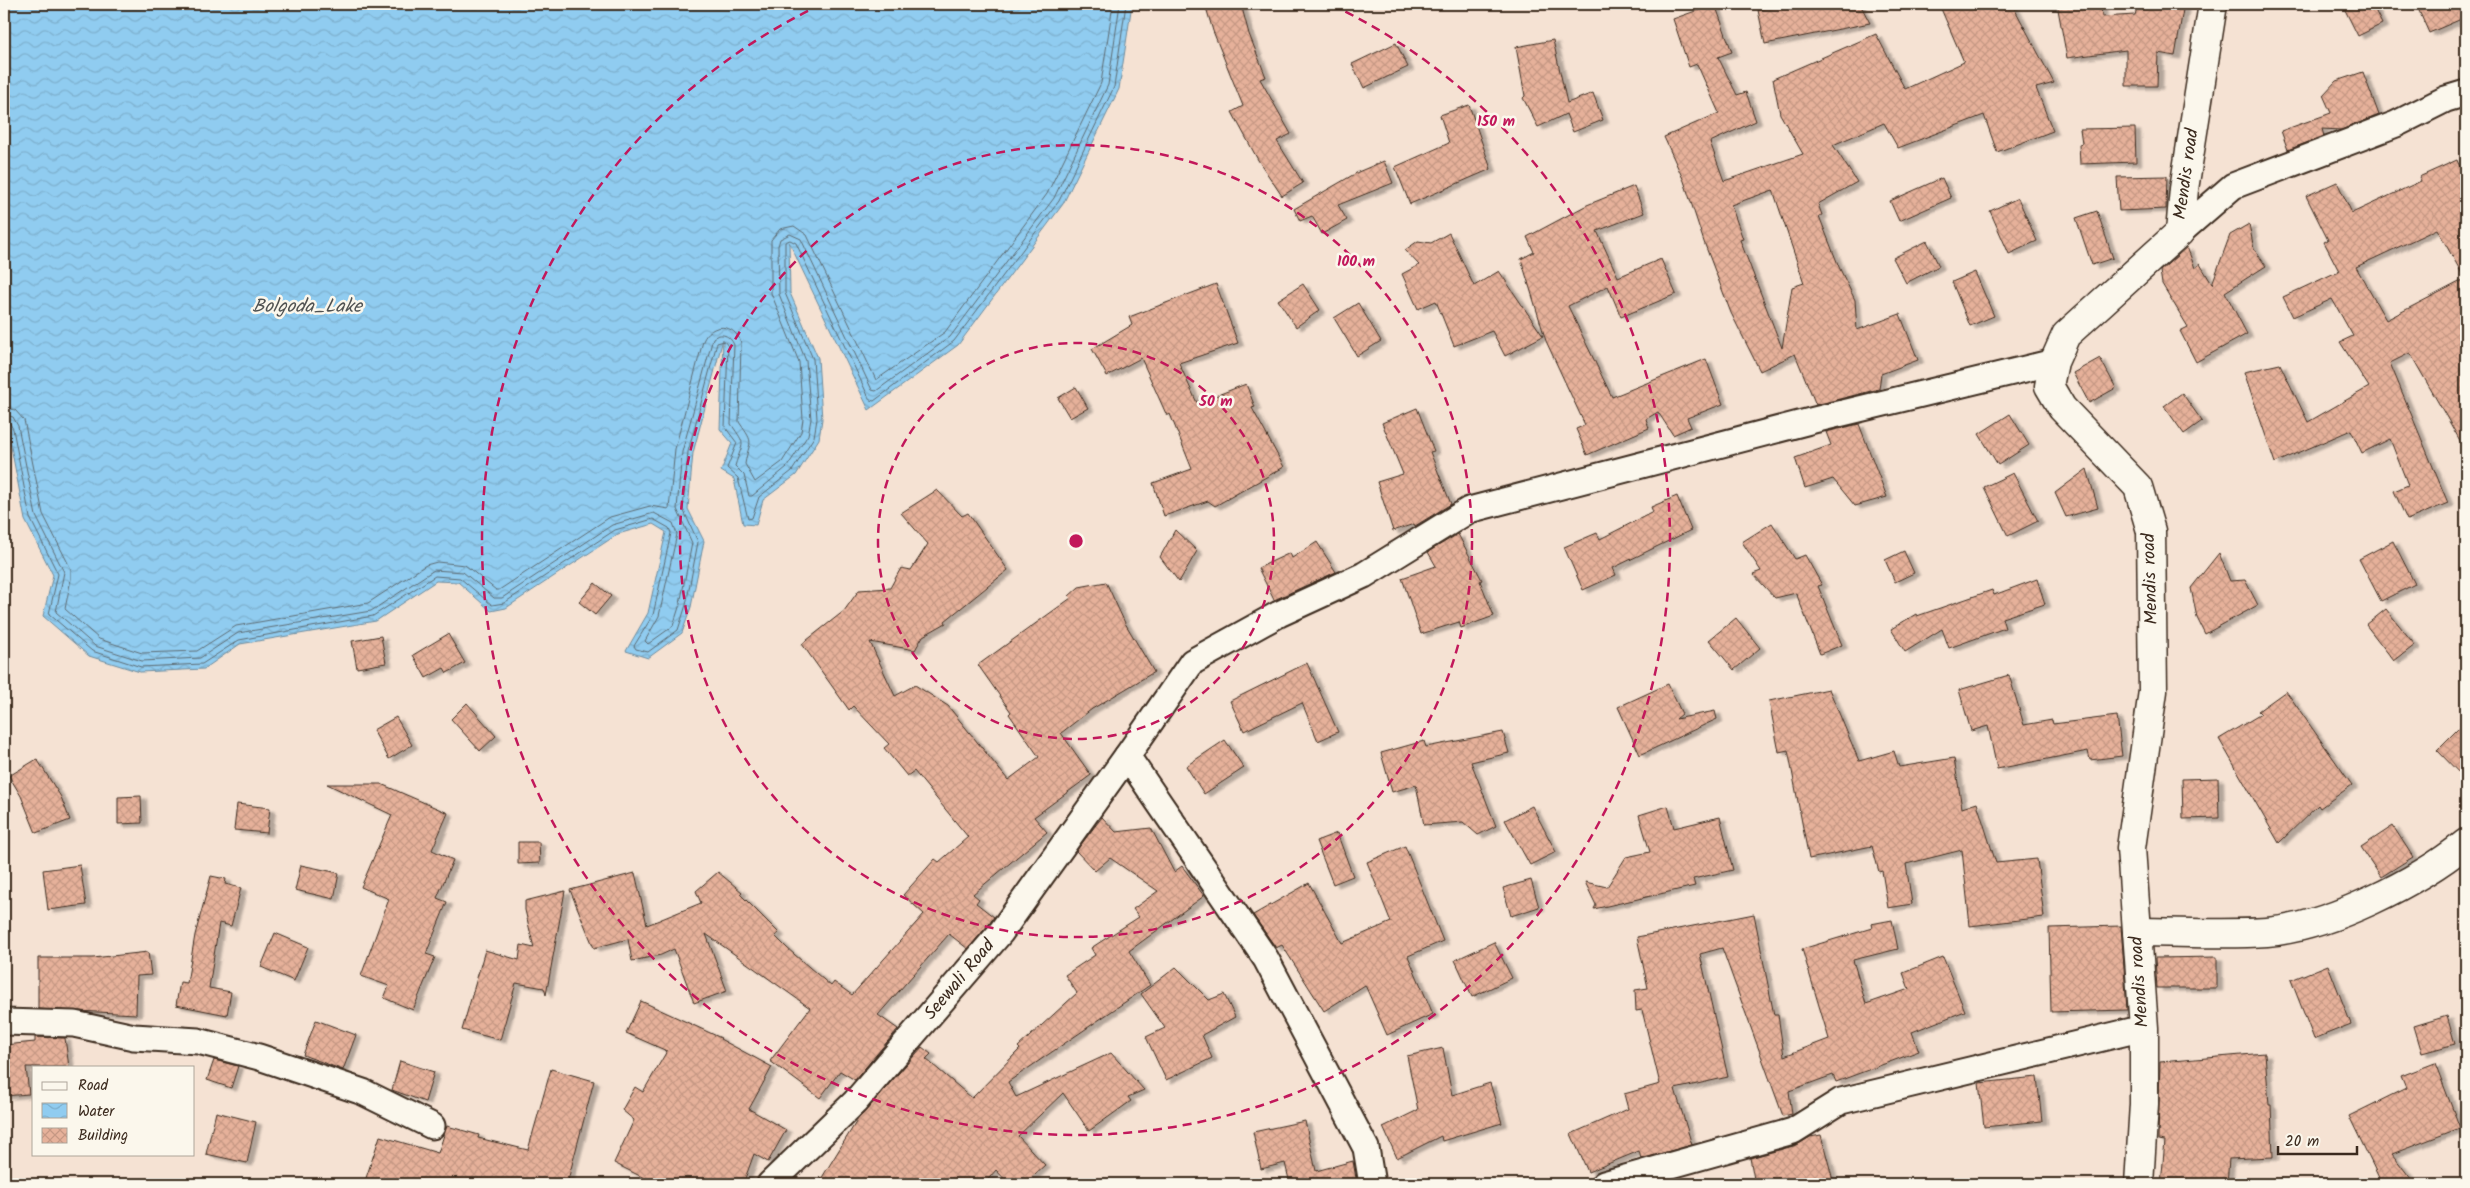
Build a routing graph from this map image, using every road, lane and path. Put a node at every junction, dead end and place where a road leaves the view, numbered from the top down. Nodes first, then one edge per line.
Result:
1 (2213, 4) edge
2 (2466, 93) edge
3 (2180, 232) junction
4 (2054, 362) junction
5 (1127, 756) junction
6 (2466, 842) edge
7 (2137, 932) junction
8 (4, 1022) edge
9 (2144, 1028) junction
10 (432, 1126) dead end
11 (770, 1184) edge
12 (1372, 1184) edge
13 (1604, 1184) edge
14 (2139, 1184) edge

1 - 3 street, Mendis road
2 - 3 street
3 - 4 street, Mendis road
4 - 5 street, Seewali Road
4 - 7 street, Mendis road
5 - 11 street, Seewali Road
5 - 12 street
6 - 7 street
7 - 9 street, Mendis road
8 - 10 street
9 - 13 street
9 - 14 street, Mendis road

